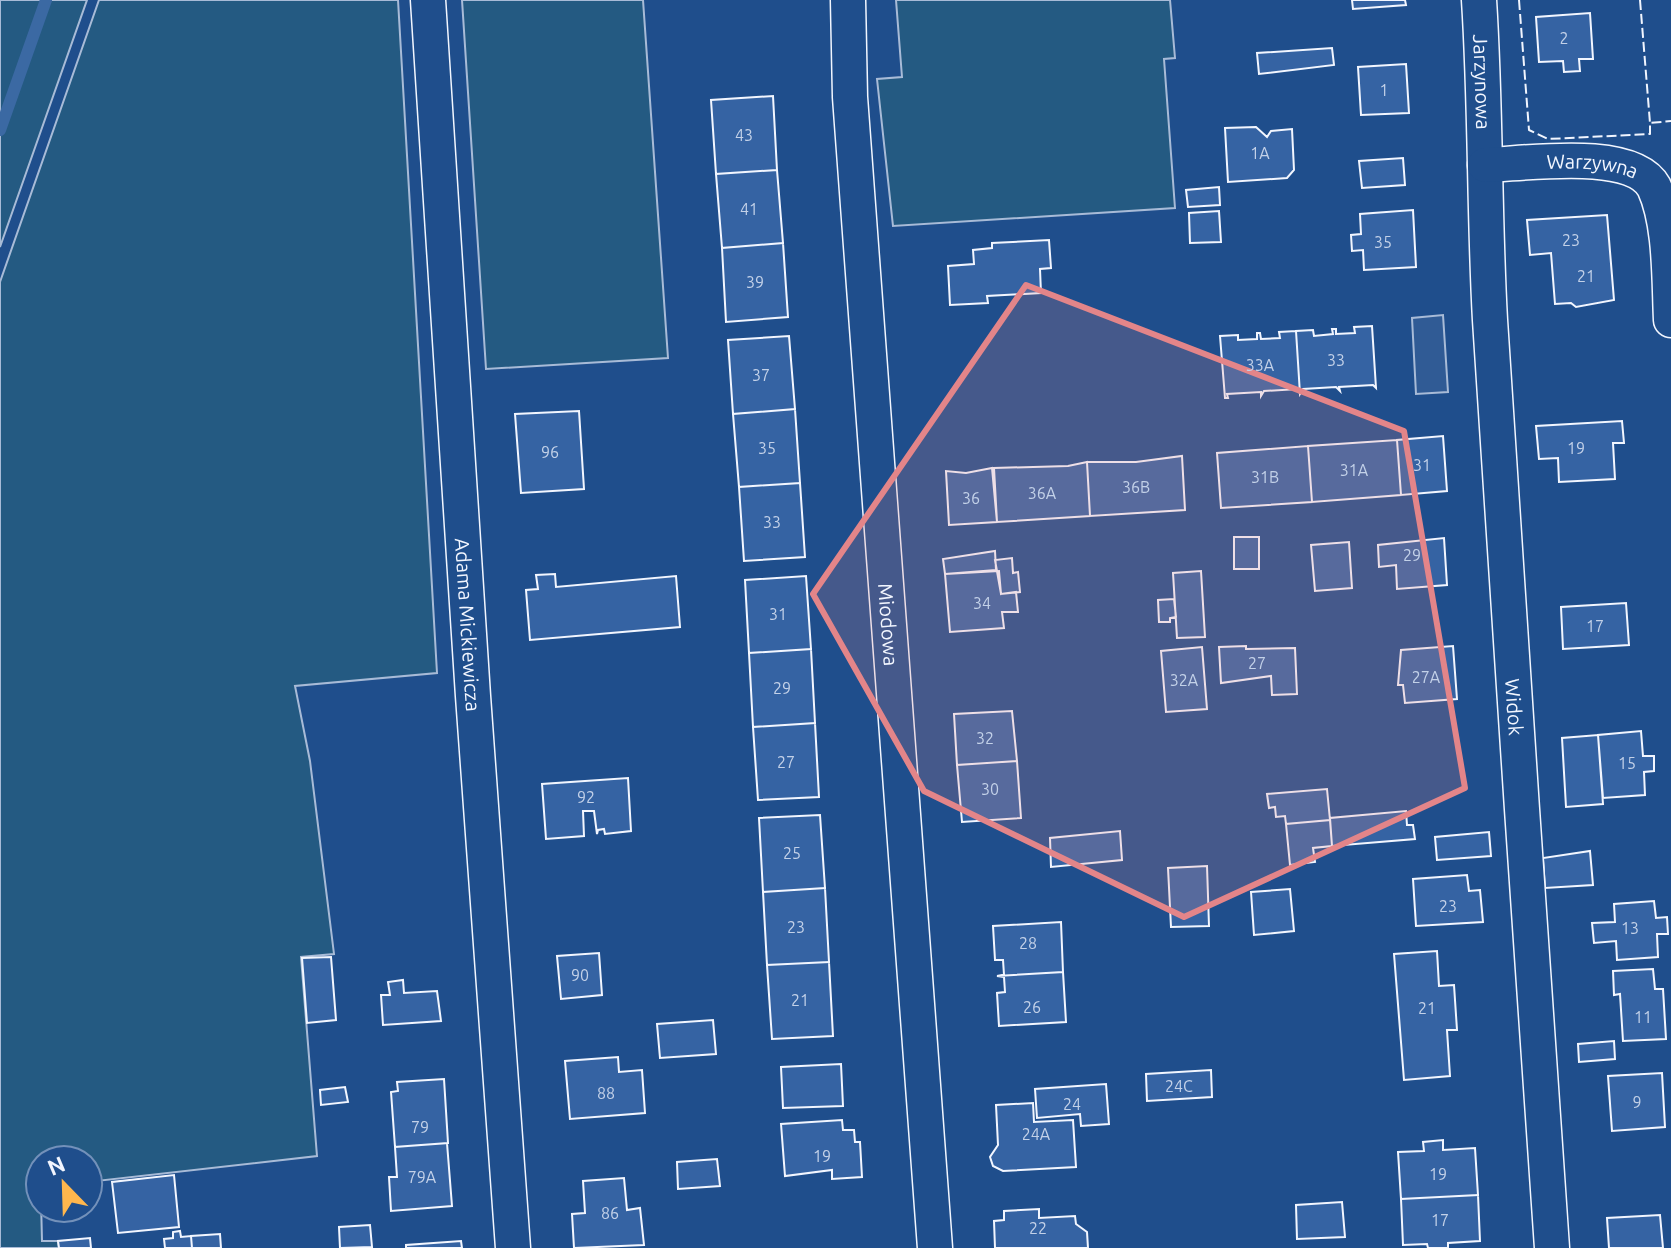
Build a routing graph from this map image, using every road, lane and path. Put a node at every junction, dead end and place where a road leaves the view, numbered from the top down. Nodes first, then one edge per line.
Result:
1 (428, 0) edge
2 (848, 0) edge
3 (1479, 0) edge
4 (1485, 165) junction
5 (1671, 320) edge
6 (513, 1248) edge
7 (935, 1248) edge
8 (1552, 1248) edge

1 - 6 street, Adama Mickiewicza
2 - 7 street, Miodowa
3 - 4 street, Jarzynowa
4 - 5 street, Warzywna
4 - 8 street, Widok

